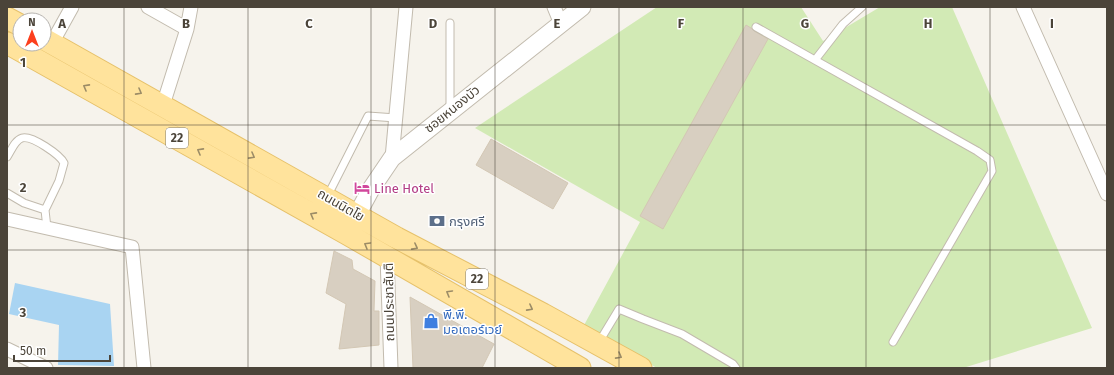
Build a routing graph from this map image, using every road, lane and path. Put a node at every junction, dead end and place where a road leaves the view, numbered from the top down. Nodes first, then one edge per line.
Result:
1 (72, 7) edge
2 (148, 7) edge
3 (191, 7) edge
4 (406, 7) edge
5 (554, 7) edge
6 (582, 7) edge
7 (862, 7) edge
8 (1023, 7) edge
9 (450, 23) dead end
10 (560, 24) junction
11 (756, 27) dead end
12 (187, 29) junction
13 (52, 35) edge
14 (7, 43) edge
15 (52, 43) edge
16 (815, 60) junction
17 (163, 105) junction
18 (450, 111) junction
19 (396, 118) junction
20 (7, 157) edge
21 (392, 158) junction
22 (1106, 191) edge
23 (7, 193) edge
24 (326, 197) junction
25 (45, 210) junction
26 (357, 214) junction
27 (7, 219) edge
28 (47, 228) junction
29 (347, 234) junction
30 (397, 238) junction
31 (387, 257) junction
32 (893, 342) dead end
33 (597, 344) junction
34 (7, 349) edge
35 (46, 368) edge
36 (144, 368) edge
37 (391, 368) edge
38 (580, 368) edge
39 (641, 368) edge
40 (736, 368) edge

1 - 13 street
2 - 12 street
3 - 12 street
4 - 19 street
5 - 10 street
6 - 10 street, ซอยหนองบัว
7 - 16 lane
8 - 22 street
9 - 18 lane
10 - 18 street, ซอยหนองบัว
11 - 16 lane
12 - 17 street
29 -> 14 main road, ถนนนิตโย / 22
15 -> 17 main road, ถนนนิตโย / 22
16 - 32 lane
17 -> 24 main road, ถนนนิตโย / 22
18 - 21 street, ซอยหนองบัว
19 - 21 street
19 - 24 lane
20 - 25 lane
21 - 26 street, ซอยหนองบัว
23 - 25 lane
24 - 26 main road, ถนนนิตโย / 22
25 - 28 lane
26 - 29 street, ซอยหนองบัว
26 - 30 main road, ถนนนิตโย / 22
27 - 28 street
28 - 36 street
31 -> 29 main road, ถนนนิตโย / 22
30 - 31 main road, ถนนประชาสันติ
30 -> 33 main road, ถนนนิตโย / 22
31 - 37 street, ถนนประชาสันติ
38 -> 31 main road, ถนนนิตโย / 22
33 -> 39 main road, ถนนนิตโย / 22
33 - 40 lane
34 - 35 street

